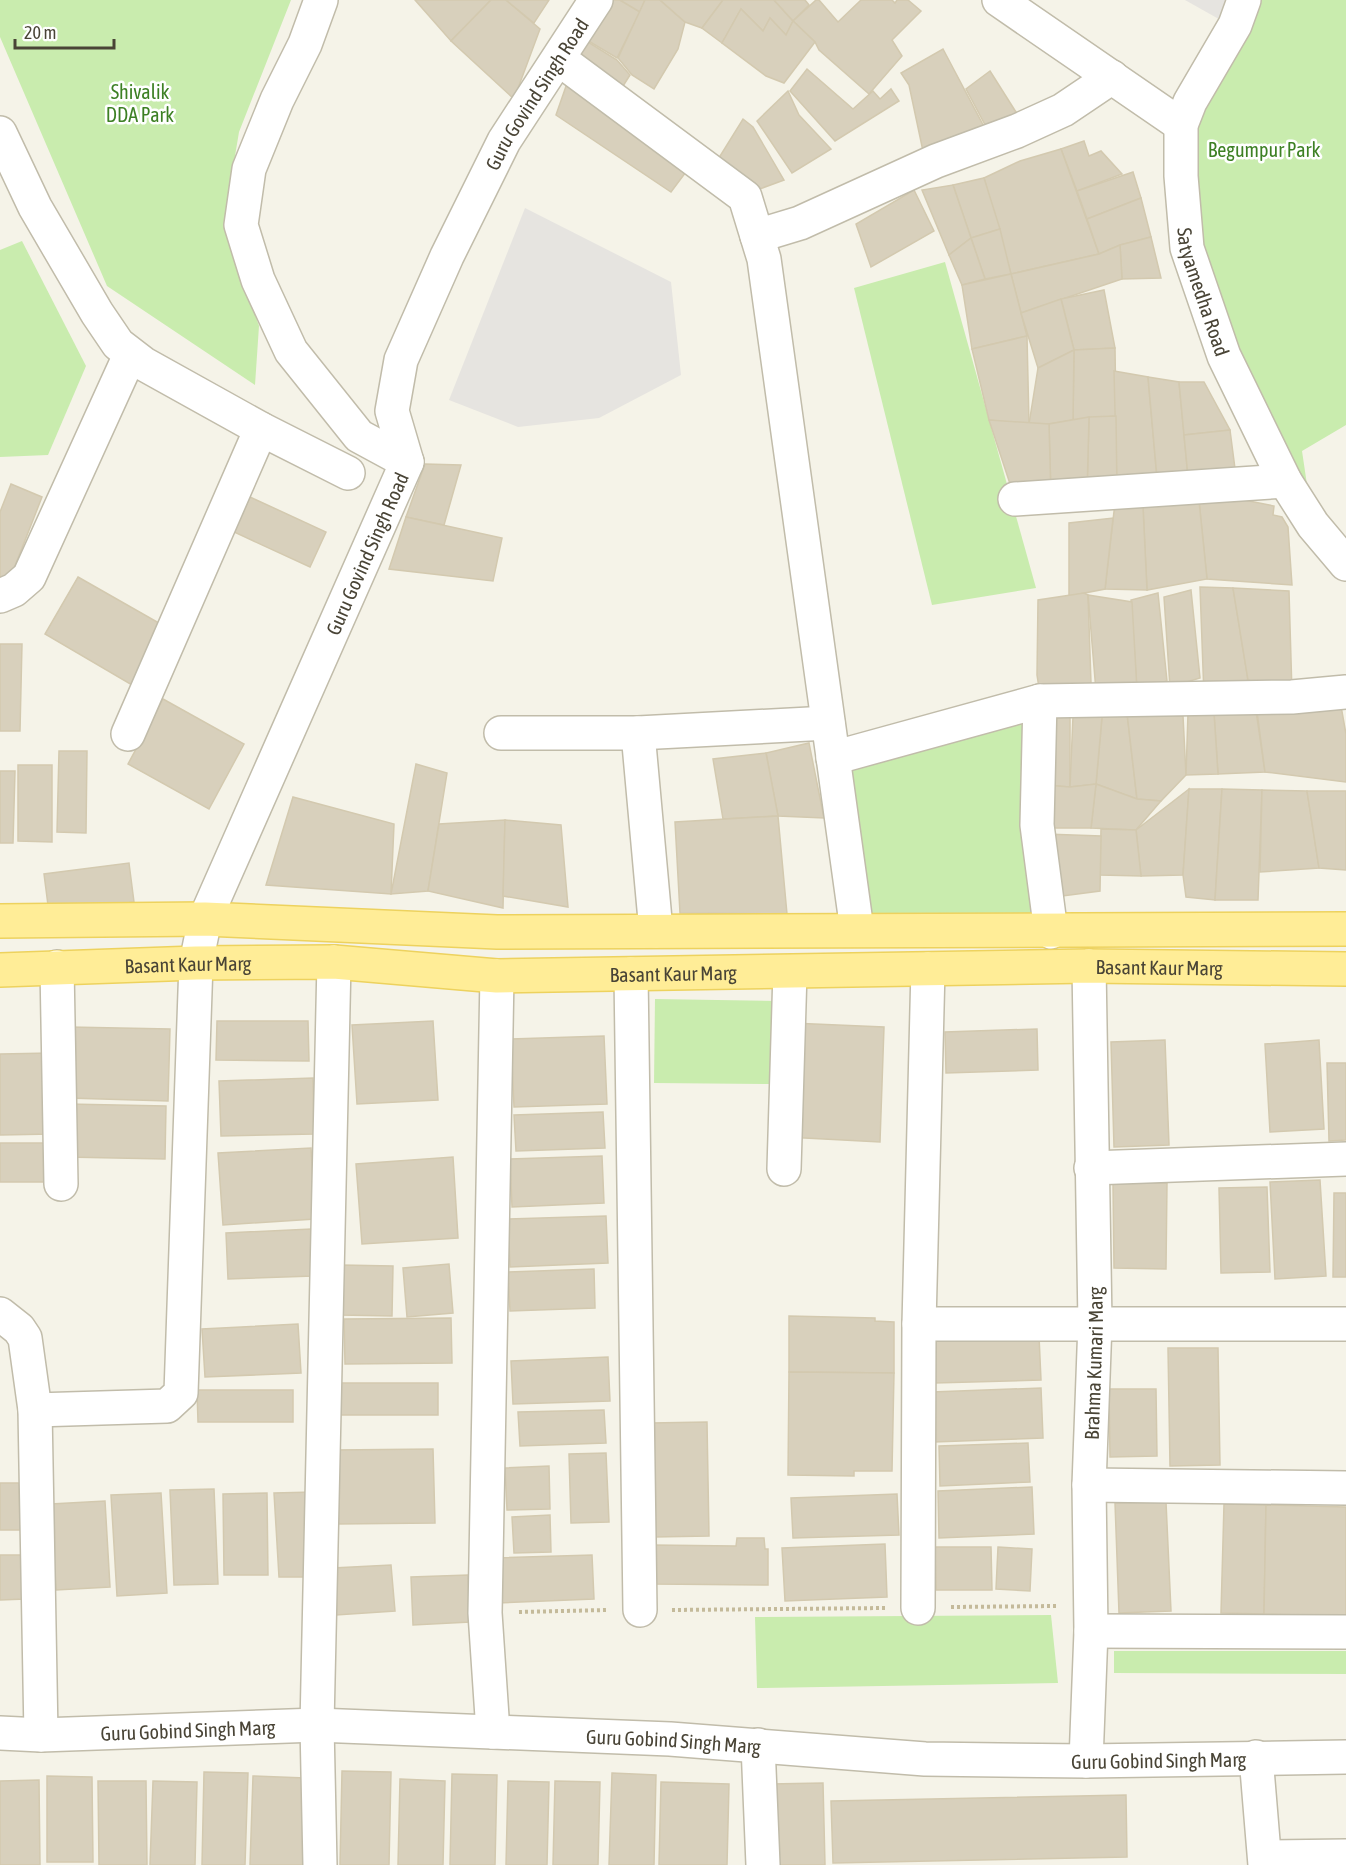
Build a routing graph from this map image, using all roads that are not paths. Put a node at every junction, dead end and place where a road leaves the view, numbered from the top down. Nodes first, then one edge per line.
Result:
1 (321, 0) edge
2 (596, 0) edge
3 (999, 0) edge
4 (1244, 0) edge
5 (559, 59) junction
6 (1112, 78) junction
7 (1181, 125) junction
8 (0, 134) edge
9 (757, 236) junction
10 (130, 355) junction
11 (261, 429) junction
12 (407, 462) junction
13 (348, 472) dead end
14 (1285, 481) junction
15 (1015, 499) dead end
16 (1346, 564) edge
17 (0, 596) edge
18 (1346, 692) edge
19 (1040, 701) junction
20 (828, 723) junction
21 (501, 733) dead end
22 (638, 733) junction
23 (128, 734) dead end
24 (833, 758) junction
25 (205, 919) junction
26 (0, 921) edge
27 (1346, 929) edge
28 (857, 930) junction
29 (656, 931) junction
30 (1051, 932) junction
31 (196, 963) junction
32 (334, 963) junction
33 (1089, 966) junction
34 (57, 967) junction
35 (928, 969) junction
36 (1346, 969) edge
37 (0, 970) edge
38 (790, 972) junction
39 (632, 974) junction
40 (497, 976) junction
41 (1346, 1159) edge
42 (1091, 1168) junction
43 (784, 1169) dead end
44 (61, 1184) dead end
45 (0, 1314) edge
46 (1095, 1323) junction
47 (919, 1324) junction
48 (1346, 1324) edge
49 (36, 1410) junction
50 (1089, 1485) junction
51 (1346, 1488) edge
52 (918, 1608) road end
53 (640, 1610) road end
54 (1091, 1618) junction
55 (1346, 1632) edge
56 (317, 1725) junction
57 (493, 1732) junction
58 (0, 1733) edge
59 (41, 1735) junction
60 (758, 1745) junction
61 (1256, 1757) junction
62 (1346, 1757) edge
63 (1086, 1761) junction
64 (1346, 1856) edge
65 (1265, 1861) edge
66 (320, 1865) edge
67 (763, 1865) edge

1 - 12 street
2 - 5 street, Guru Govind Singh Road
3 - 6 street
4 - 7 street, Satyamedha Road
5 - 9 street
5 - 12 street, Guru Govind Singh Road
6 - 7 street
6 - 9 street
7 - 14 street, Satyamedha Road
8 - 10 street
9 - 20 street
10 - 11 street
10 - 17 street
11 - 13 street
11 - 23 street
12 - 25 street, Guru Govind Singh Road
14 - 15 street
14 - 16 street, Satyamedha Road
18 - 19 street
19 - 24 street
19 - 30 street
20 - 22 street
20 - 24 street
21 - 22 street
22 - 29 street
24 - 28 street
25 - 26 main road, Basant Kaur Marg
25 - 29 main road, Basant Kaur Marg
25 - 31 street, Guru Govind Singh Road
27 - 30 main road, Basant Kaur Marg
28 - 29 main road, Basant Kaur Marg
28 - 30 main road, Basant Kaur Marg
31 - 32 main road, Basant Kaur Marg
31 - 34 main road, Basant Kaur Marg
31 - 49 street, Guru Govind Singh Road
32 - 40 main road, Basant Kaur Marg
32 - 56 street
33 - 35 main road, Basant Kaur Marg
33 - 36 main road, Basant Kaur Marg
33 - 42 street, Brahma Kumari Marg
34 - 37 main road, Basant Kaur Marg
34 - 44 street
35 - 38 main road, Basant Kaur Marg
35 - 47 street
38 - 39 main road, Basant Kaur Marg
38 - 43 street
39 - 40 main road, Basant Kaur Marg
39 - 53 street
40 - 57 street
41 - 42 street
42 - 46 street, Brahma Kumari Marg
45 - 49 street
46 - 47 street
46 - 48 street
46 - 50 street, Brahma Kumari Marg
47 - 52 street
49 - 59 street
50 - 51 street
50 - 54 street, Brahma Kumari Marg
54 - 55 street
54 - 63 street, Brahma Kumari Marg
56 - 57 street, Guru Gobind Singh Marg
56 - 59 street, Guru Gobind Singh Marg
56 - 66 street
57 - 60 street, Guru Gobind Singh Marg
58 - 59 street, Guru Gobind Singh Marg
60 - 63 street, Guru Gobind Singh Marg
60 - 67 street
61 - 62 street, Guru Gobind Singh Marg
61 - 63 street, Guru Gobind Singh Marg
61 - 65 street
64 - 65 street

